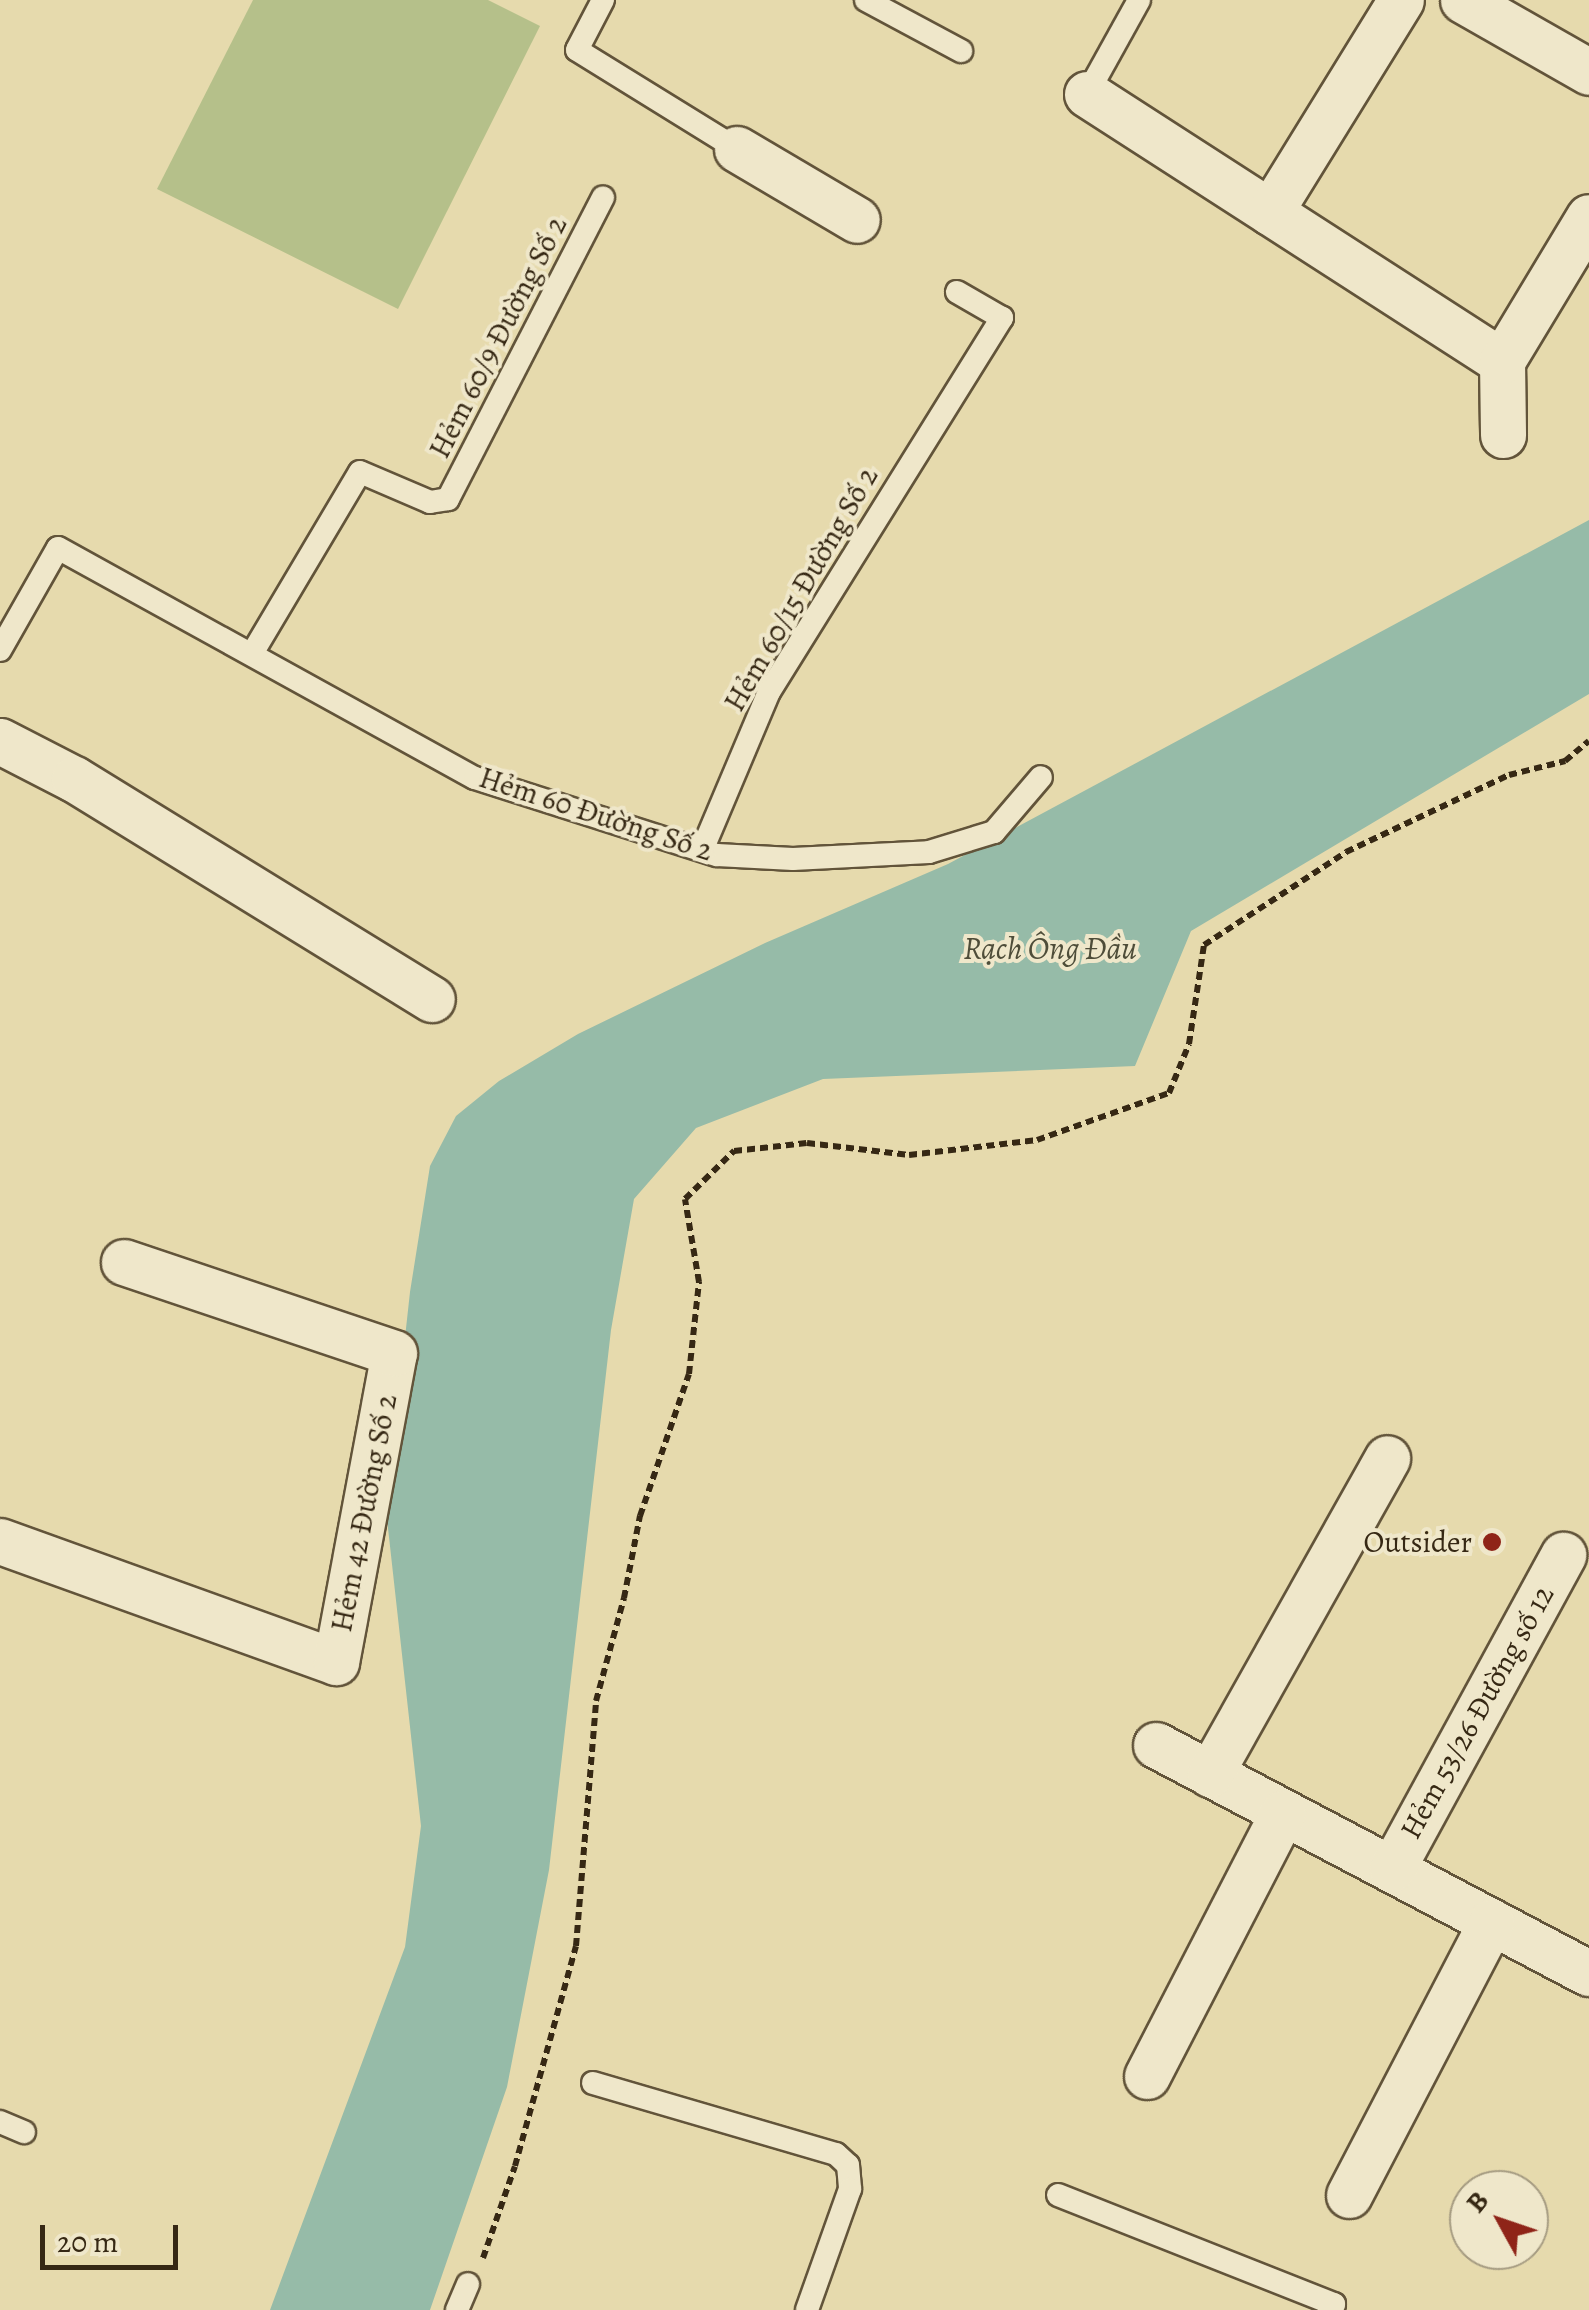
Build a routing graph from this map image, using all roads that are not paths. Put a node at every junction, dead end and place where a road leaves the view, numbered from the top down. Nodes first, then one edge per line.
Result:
1 (603, 0) edge
2 (866, 0) edge
3 (1139, 0) edge
4 (1400, 0) edge
5 (1464, 0) edge
6 (961, 51) dead end
7 (1589, 72) edge
8 (1087, 94) joint
9 (737, 149) joint
10 (603, 198) dead end
11 (1270, 212) junction
12 (1589, 217) edge
13 (858, 220) dead end
14 (958, 292) dead end
15 (1502, 361) junction
16 (1503, 435) dead end
17 (0, 650) edge
18 (253, 652) junction
19 (0, 742) edge
20 (1040, 777) dead end
21 (702, 848) junction
22 (432, 999) dead end
23 (124, 1262) dead end
24 (1387, 1458) dead end
25 (0, 1540) edge
26 (1563, 1556) dead end
27 (1156, 1746) dead end
28 (1210, 1774) junction
29 (1283, 1813) junction
30 (1392, 1870) junction
31 (1491, 1922) junction
32 (1589, 1974) edge
33 (1147, 2076) dead end
34 (593, 2083) dead end
35 (0, 2122) edge
36 (24, 2132) dead end
37 (1058, 2194) dead end
38 (1349, 2195) dead end
39 (468, 2284) road end
40 (457, 2310) edge
41 (807, 2310) edge
42 (1330, 2310) edge

1 - 9 lane
2 - 6 lane
3 - 8 lane
4 - 11 street
5 - 7 street
8 - 11 street
9 - 13 street
10 - 18 lane, Hẻm 60/9 Đường Số 2
11 - 15 street
12 - 15 street
14 - 21 lane, Hẻm 60/15 Đường Số 2
15 - 16 street
17 - 18 lane, Hẻm 60 Đường Số 2
18 - 21 lane, Hẻm 60 Đường Số 2
19 - 22 street
20 - 21 lane, Hẻm 60 Đường Số 2
23 - 25 street, Hẻm 42 Đường Số 2
24 - 28 street
26 - 30 street, Hẻm 53/26 Đường số 12
27 - 28 street
28 - 29 street
29 - 30 street
29 - 33 street
30 - 31 street
31 - 32 street
31 - 38 street
34 - 41 lane
35 - 36 lane
37 - 42 lane
39 - 40 lane

